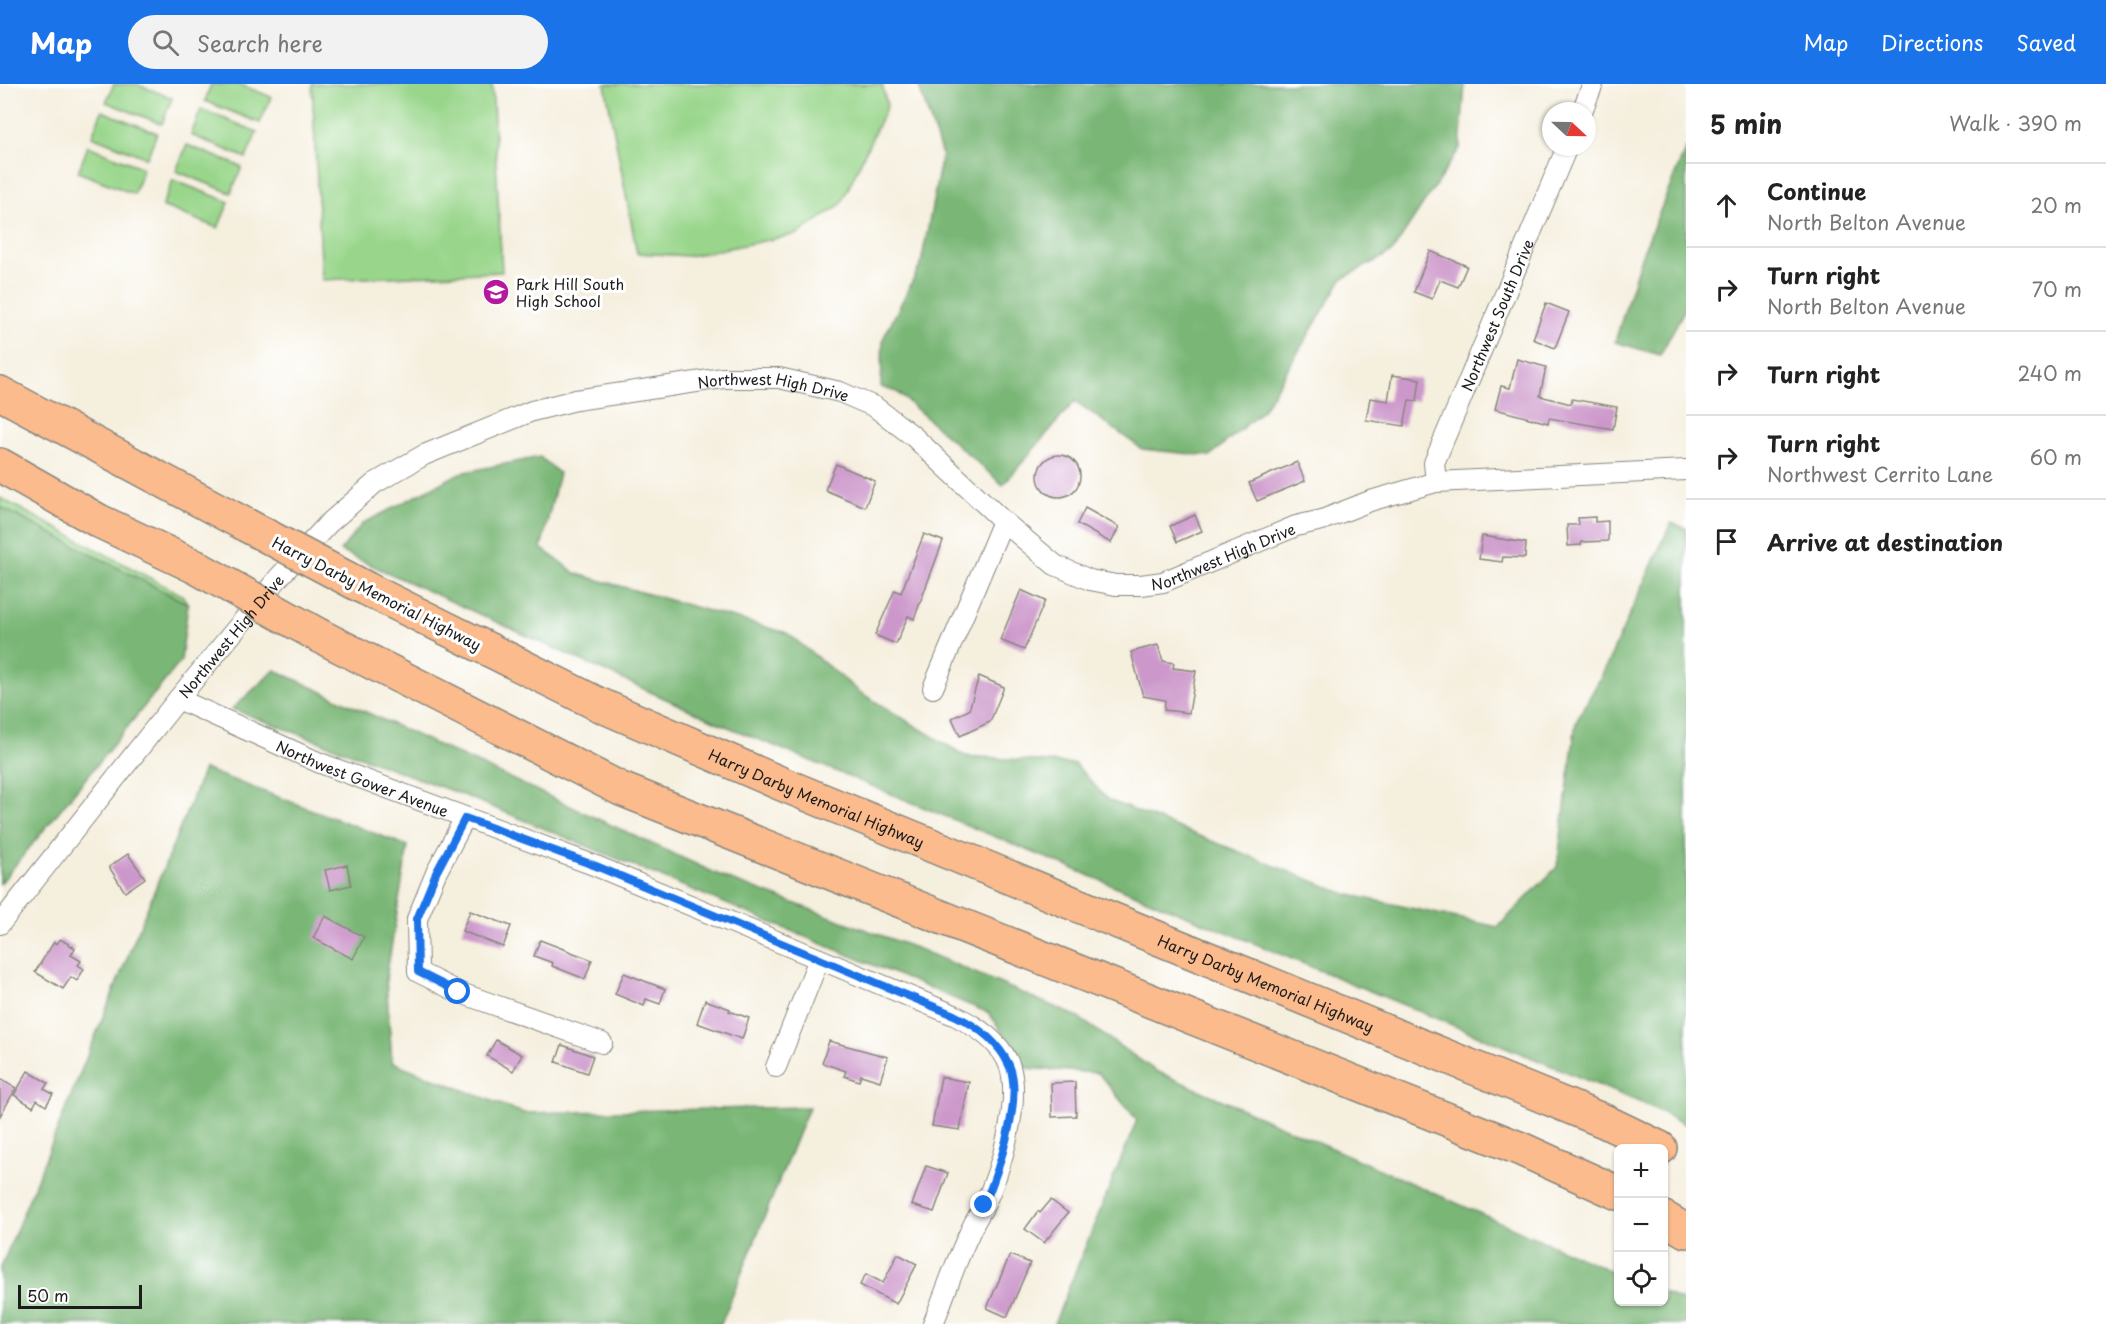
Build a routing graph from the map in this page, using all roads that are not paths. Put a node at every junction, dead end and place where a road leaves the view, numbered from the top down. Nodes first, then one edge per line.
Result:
1 (1593, 84) edge
2 (1586, 102) edge
3 (1563, 156) edge
4 (0, 393) edge
5 (0, 465) edge
6 (1686, 470) edge
7 (1436, 482) junction
8 (1003, 521) junction
9 (933, 688) dead end
10 (178, 699) junction
11 (465, 818) junction
12 (0, 924) edge
13 (819, 958) junction
14 (602, 1043) dead end
15 (776, 1067) dead end
16 (1652, 1144) edge
17 (1668, 1152) edge
18 (1686, 1161) edge
19 (1614, 1191) edge
20 (1668, 1220) edge
21 (1686, 1231) edge
22 (933, 1324) edge

1 - 2 street
3 - 7 street, Northwest South Drive
4 - 16 highway, Harry Darby Memorial Highway, bridge
5 - 19 highway, bridge
6 - 7 street, Northwest High Drive
7 - 8 street, Northwest High Drive
8 - 9 street
8 - 10 street, Northwest High Drive
10 - 11 street, Northwest Gower Avenue
10 - 12 street, Northwest High Drive
11 - 13 street, Northwest Gower Avenue
11 - 14 street
13 - 15 street
13 - 22 street, Northwest Gower Avenue
17 - 18 highway, Harry Darby Memorial Highway
20 - 21 highway

